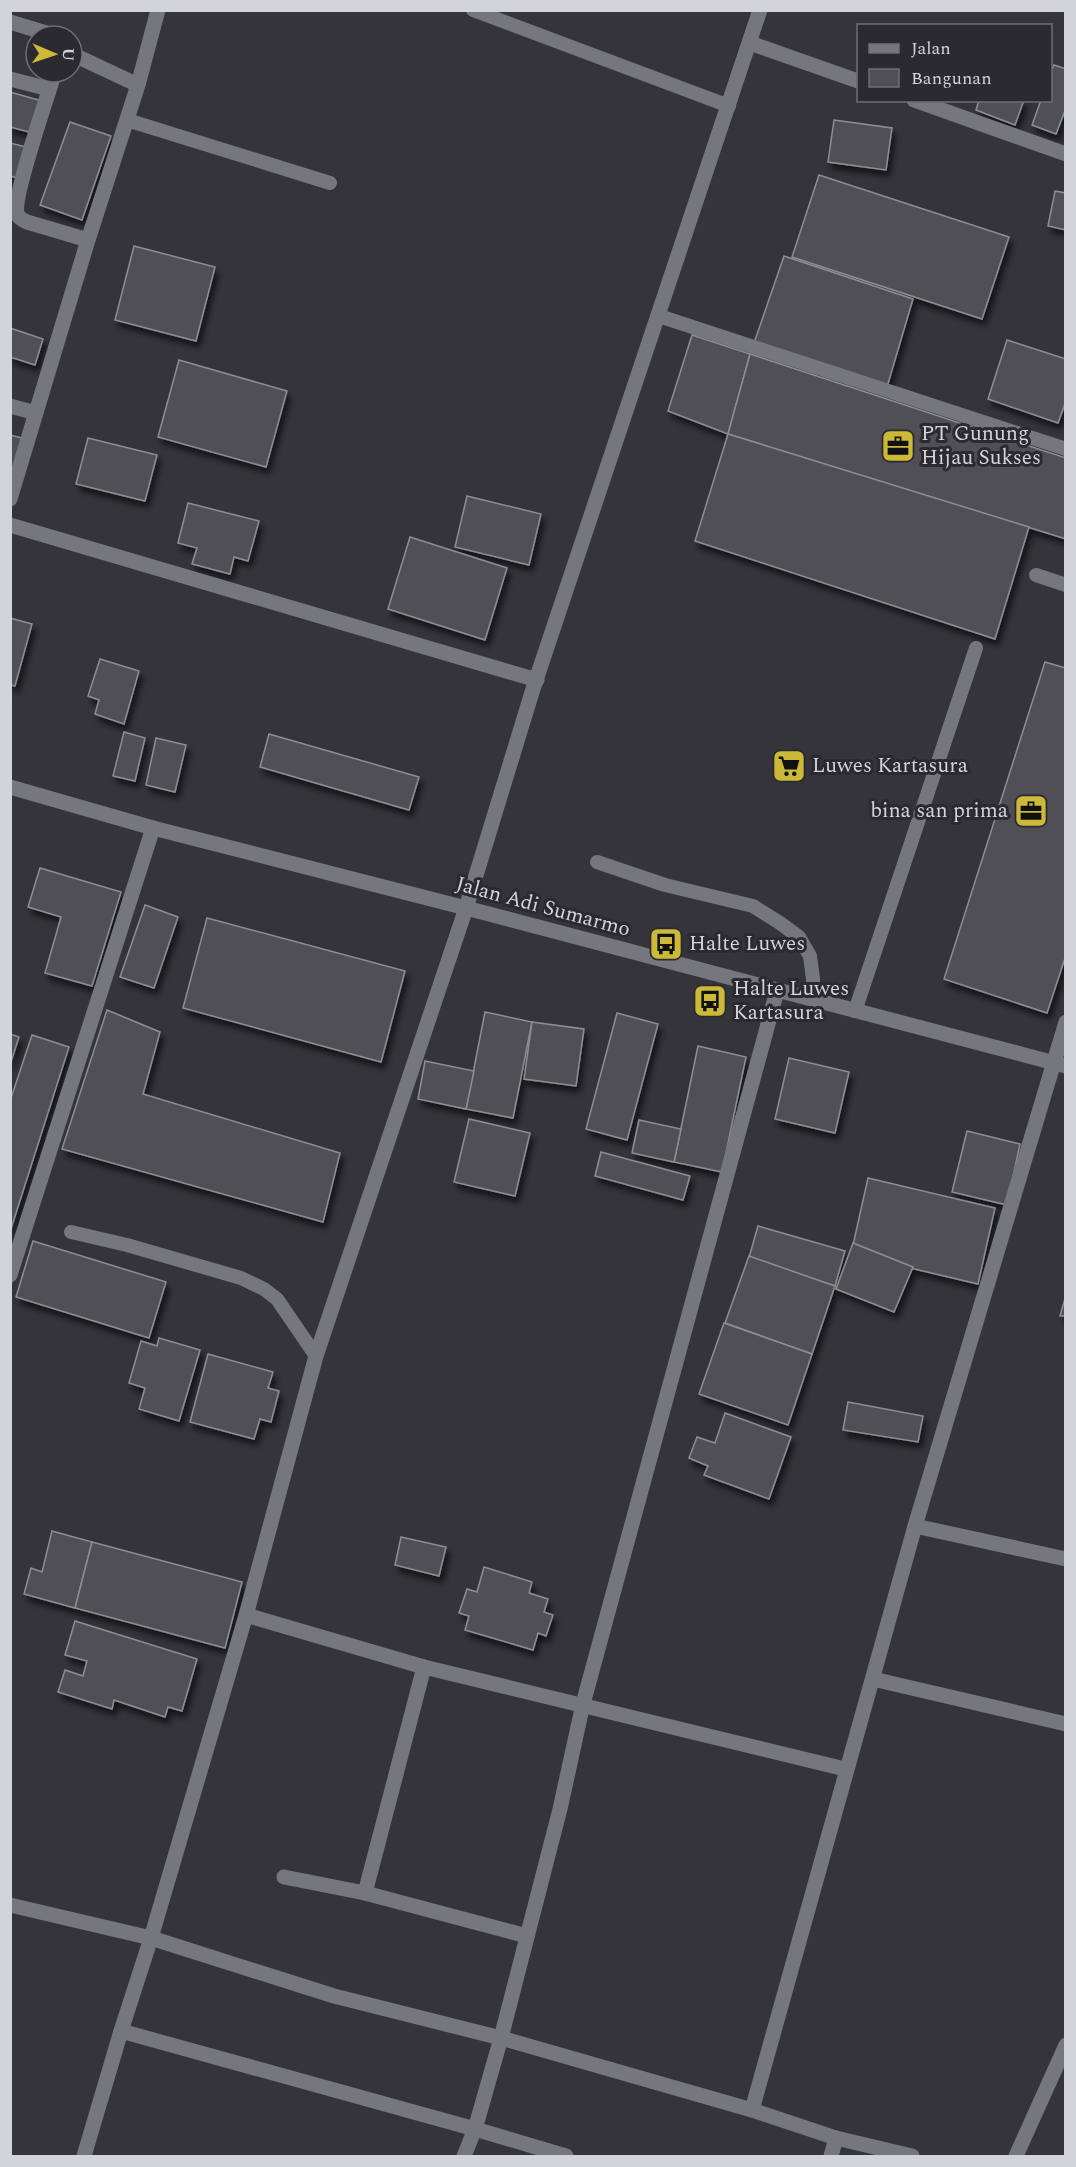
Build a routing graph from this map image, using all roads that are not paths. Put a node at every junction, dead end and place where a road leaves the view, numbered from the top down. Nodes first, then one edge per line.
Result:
1 (158, 10) edge
2 (473, 10) edge
3 (760, 10) edge
4 (750, 43) junction
5 (84, 60) edge
6 (10, 79) edge
7 (857, 81) edge
8 (50, 84) edge
9 (138, 85) junction
10 (49, 89) junction
11 (920, 102) edge
12 (729, 106) junction
13 (127, 120) junction
14 (1065, 154) edge
15 (16, 183) edge
16 (330, 183) dead end
17 (88, 240) junction
18 (659, 316) junction
19 (10, 406) edge
20 (36, 413) junction
21 (1065, 449) edge
22 (10, 499) edge
23 (10, 525) edge
24 (1036, 575) dead end
25 (1065, 585) edge
26 (976, 648) dead end
27 (537, 680) junction
28 (10, 787) edge
29 (153, 828) junction
30 (597, 862) dead end
31 (466, 908) junction
32 (777, 992) junction
33 (813, 1000) junction
34 (855, 1011) junction
35 (1065, 1022) edge
36 (1059, 1065) edge
37 (71, 1232) dead end
38 (10, 1275) edge
39 (316, 1356) junction
40 (915, 1526) junction
41 (1065, 1559) edge
42 (246, 1615) junction
43 (424, 1667) junction
44 (873, 1679) junction
45 (583, 1704) junction
46 (1065, 1724) edge
47 (845, 1768) junction
48 (284, 1877) dead end
49 (366, 1893) junction
50 (10, 1905) edge
51 (526, 1936) junction
52 (151, 1938) junction
53 (121, 2031) junction
54 (501, 2038) junction
55 (1065, 2045) edge
56 (752, 2110) junction
57 (475, 2129) junction
58 (836, 2138) junction
59 (84, 2157) edge
60 (464, 2157) edge
61 (566, 2157) edge
62 (831, 2157) edge
63 (912, 2157) edge
64 (1016, 2157) edge

1 - 9 street
2 - 12 lane
3 - 4 street
4 - 7 street
4 - 12 street
5 - 9 street
6 - 10 street
8 - 10 street
9 - 13 street
10 - 15 street
11 - 14 street
12 - 18 street
13 - 16 lane
13 - 17 street
15 - 17 street
17 - 20 street
18 - 21 lane
18 - 27 street
19 - 20 street
20 - 22 street
23 - 27 street
24 - 25 lane
26 - 34 lane
27 - 31 street
28 - 29 street, Jalan Adi Sumarmo
29 - 31 street, Jalan Adi Sumarmo
29 - 38 street
30 - 33 lane
31 - 32 street, Jalan Adi Sumarmo
31 - 39 street
32 - 33 street, Jalan Adi Sumarmo
32 - 45 street
33 - 34 street, Jalan Adi Sumarmo
34 - 36 street, Jalan Adi Sumarmo
35 - 36 street
36 - 40 street
37 - 39 lane
39 - 42 street
40 - 41 street
40 - 44 street
42 - 43 street
42 - 52 street
43 - 45 street
43 - 49 street
44 - 46 street
44 - 47 street
45 - 47 street
45 - 51 street
47 - 56 street
48 - 49 street
49 - 51 street
50 - 52 street
51 - 54 street
52 - 53 street
52 - 54 street
53 - 57 street
53 - 59 street
54 - 56 street
54 - 57 street
55 - 64 street
56 - 58 street
57 - 60 street
57 - 61 street
58 - 62 street
58 - 63 street

